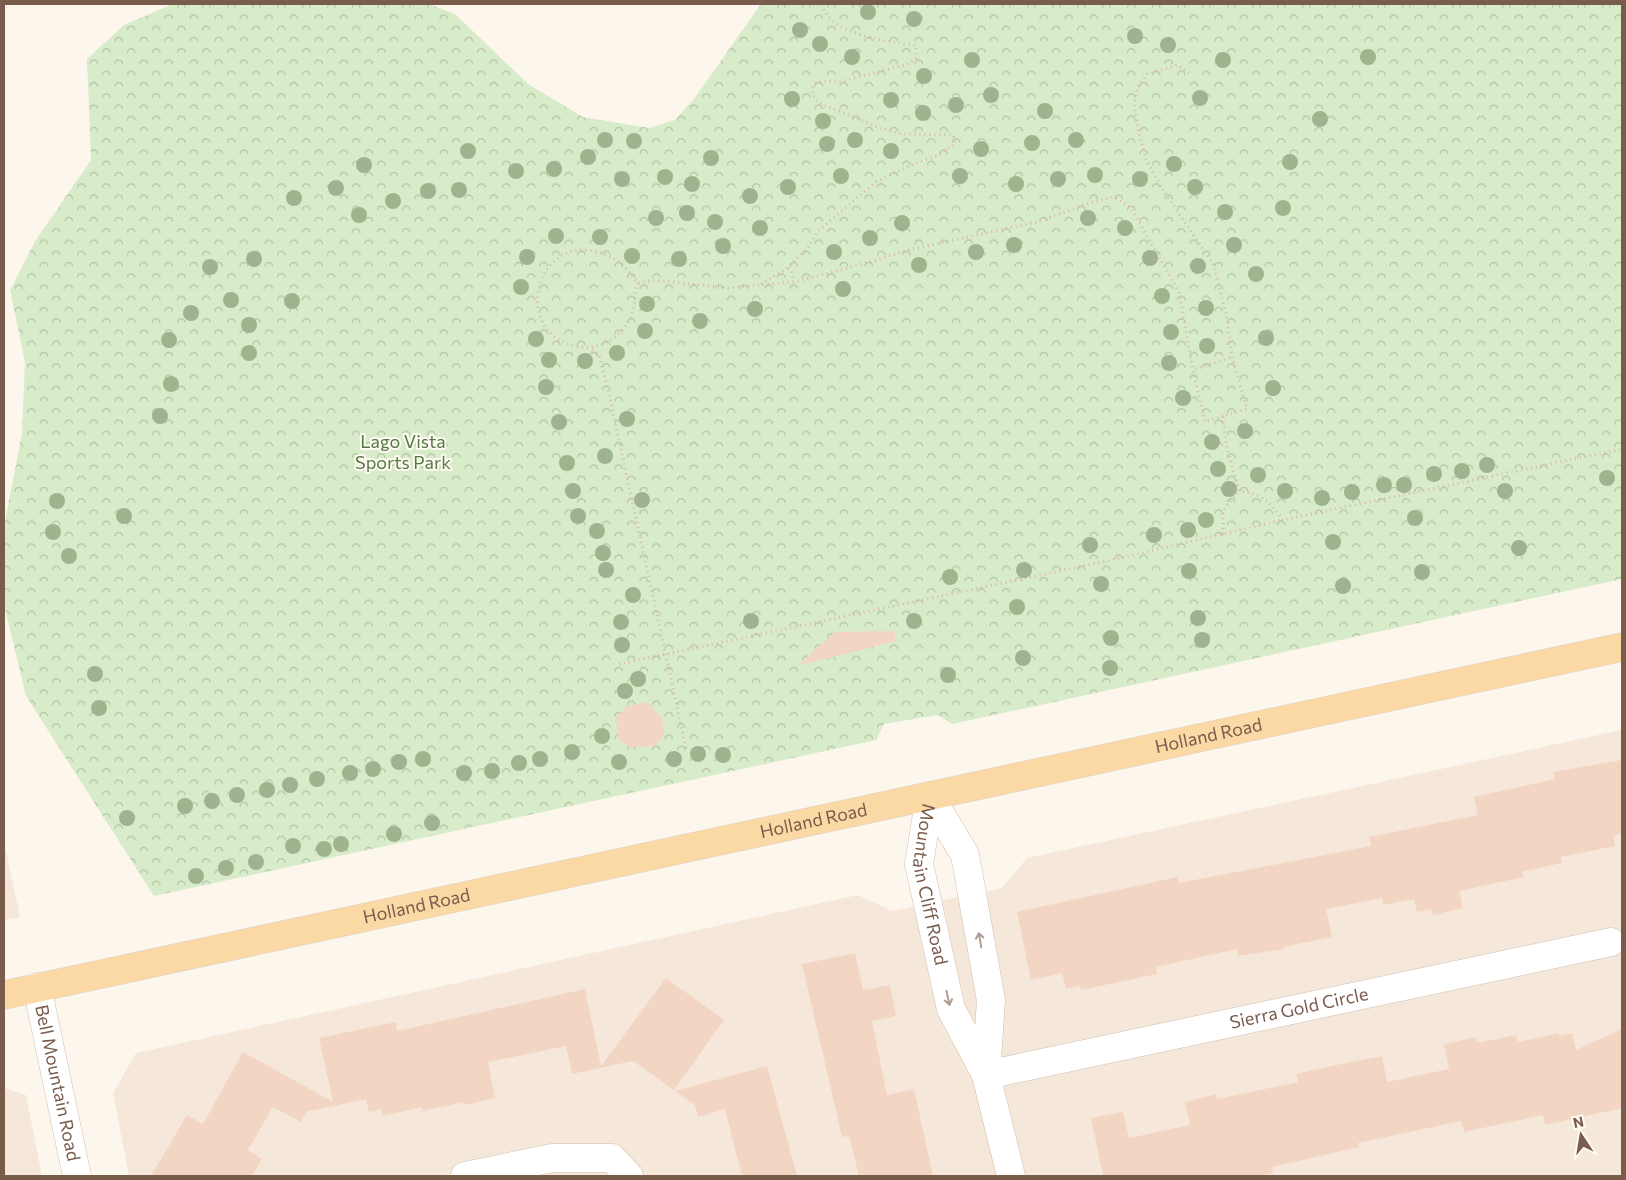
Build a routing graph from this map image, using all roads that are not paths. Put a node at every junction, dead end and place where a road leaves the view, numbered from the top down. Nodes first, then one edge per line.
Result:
1 (1622, 647) edge
2 (930, 796) junction
3 (1611, 942) dead end
4 (37, 987) junction
5 (4, 994) edge
6 (986, 1075) junction
7 (77, 1176) edge
8 (465, 1176) edge
9 (629, 1176) edge
10 (1012, 1176) edge

1 - 2 main road, Holland Road
2 - 4 main road, Holland Road
6 -> 2 street, Mountain Cliff Road
2 -> 6 street, Mountain Cliff Road
3 - 6 street, Sierra Gold Circle
4 - 5 main road, Holland Road
4 - 7 street, Bell Mountain Road
6 - 10 street, Mountain Cliff Road
8 - 9 street

